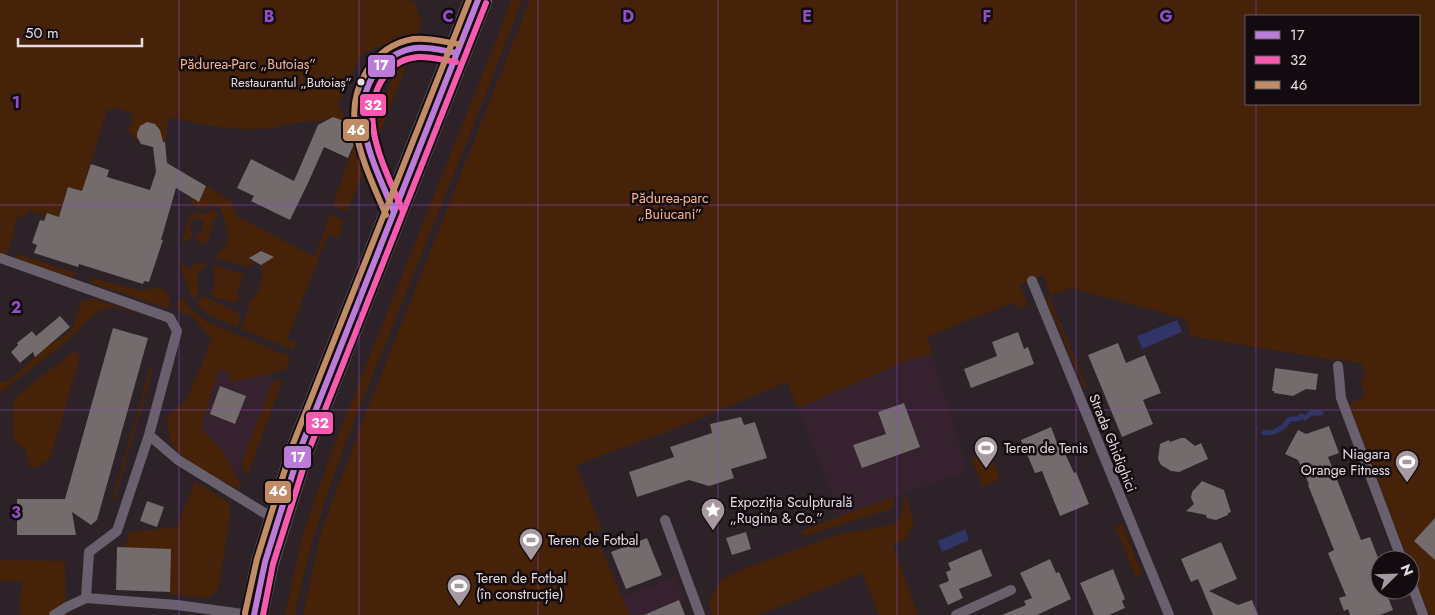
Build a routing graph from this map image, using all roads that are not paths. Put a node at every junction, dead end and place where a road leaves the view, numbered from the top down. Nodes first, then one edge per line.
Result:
1 (478, 0) edge
2 (456, 53) junction
3 (394, 212) junction
4 (0, 258) edge
5 (1032, 281) dead end
6 (1338, 366) dead end
7 (149, 435) junction
8 (277, 520) junction
9 (665, 520) dead end
10 (1398, 550) edge
11 (1011, 590) dead end
12 (86, 598) junction
13 (1417, 600) edge
14 (54, 615) edge
15 (250, 615) edge
16 (254, 615) edge
17 (700, 615) edge
18 (956, 615) edge
19 (1169, 615) edge
20 (1423, 615) edge

1 - 2 main road
2 - 3 main road
2 - 3 lane
3 - 8 main road
4 - 7 lane
5 - 19 lane, Strada Ghidighici
6 - 10 lane
7 - 8 lane
7 - 12 lane
8 - 16 main road
9 - 17 lane
11 - 18 lane
12 - 14 lane
12 - 15 lane
13 - 20 lane

